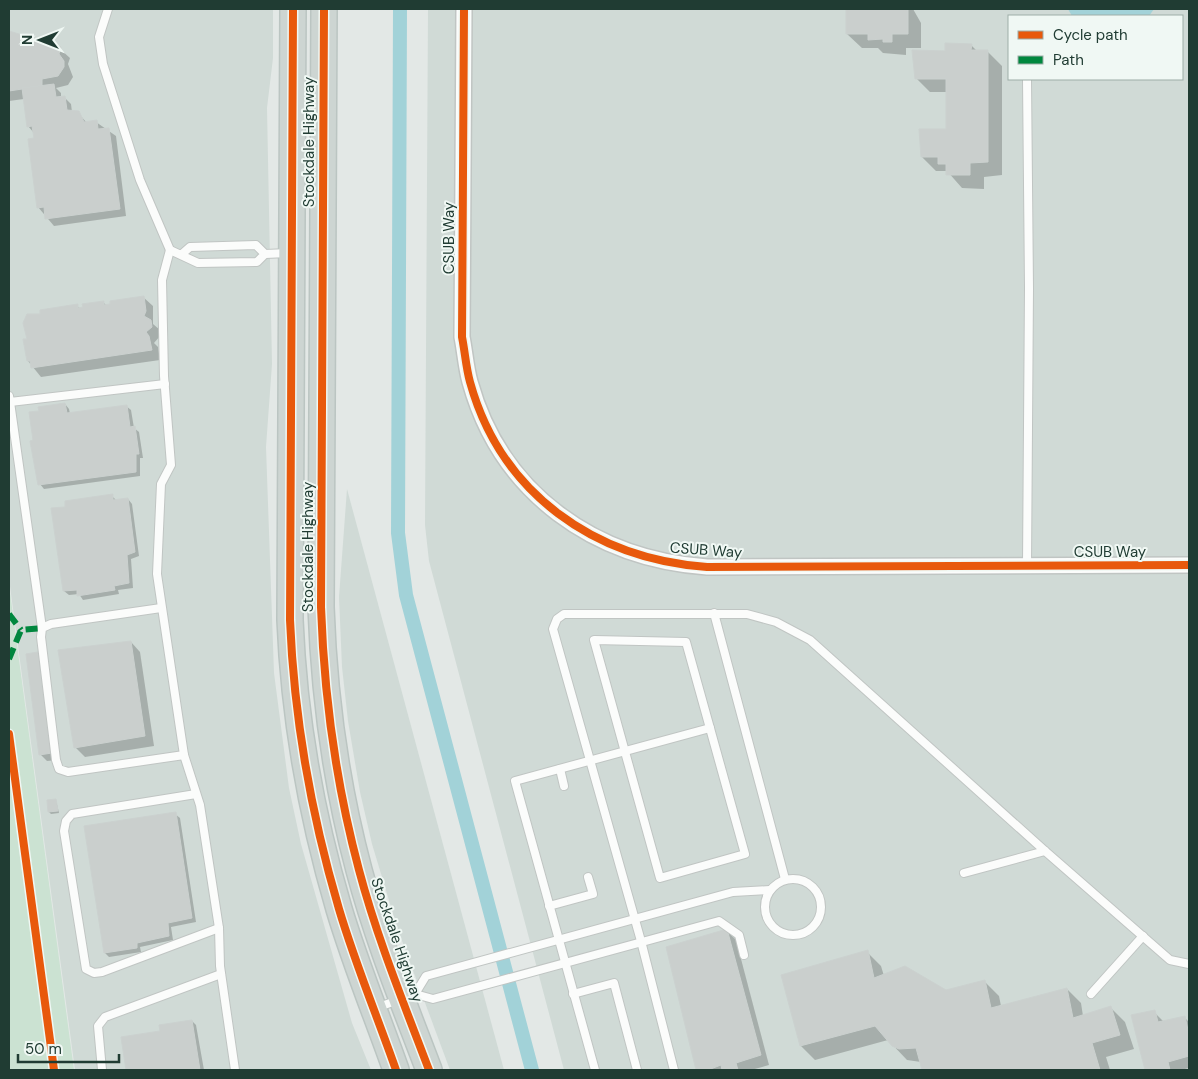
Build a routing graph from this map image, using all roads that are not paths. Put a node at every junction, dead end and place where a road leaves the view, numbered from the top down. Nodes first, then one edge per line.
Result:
1 (108, 9) edge
2 (293, 9) edge
3 (324, 9) edge
4 (464, 9) edge
5 (1027, 80) edge
6 (170, 250) junction
7 (292, 253) junction
8 (182, 254) junction
9 (265, 254) junction
10 (165, 384) junction
11 (9, 399) edge
12 (1189, 565) edge
13 (1027, 566) junction
14 (161, 608) junction
15 (714, 613) junction
16 (42, 628) junction
17 (710, 728) junction
18 (624, 751) junction
19 (184, 755) junction
20 (591, 760) junction
21 (560, 769) junction
22 (564, 786) dead end
23 (196, 794) junction
24 (1045, 851) junction
25 (964, 873) dead end
26 (588, 877) dead end
27 (785, 879) junction
28 (770, 890) junction
29 (549, 906) junction
30 (636, 919) junction
31 (219, 928) junction
32 (1143, 936) junction
33 (559, 940) junction
34 (641, 941) junction
35 (744, 955) dead end
36 (565, 962) junction
37 (1189, 964) edge
38 (221, 974) junction
39 (574, 994) junction
40 (1091, 994) dead end
41 (408, 996) junction
42 (374, 1009) junction
43 (102, 1070) edge
44 (235, 1070) edge
45 (396, 1070) edge
46 (430, 1070) edge
47 (595, 1070) edge
48 (637, 1070) edge
49 (674, 1070) edge

1 - 6 lane
2 - 7 main road, Stockdale Highway
3 - 41 main road, Stockdale Highway
4 - 13 street, CSUB Way
5 - 13 lane
6 - 8 lane
6 - 10 lane
7 - 9 lane
7 - 42 main road, Stockdale Highway
8 - 9 lane
8 - 9 lane
10 - 11 lane
10 - 14 lane
11 - 16 lane
12 - 13 street, CSUB Way
14 - 16 lane
14 - 19 lane
15 - 20 lane
15 - 24 lane
15 - 27 lane
16 - 19 lane
17 - 18 lane
17 - 18 lane
17 - 18 lane
18 - 20 lane
19 - 23 lane
20 - 21 lane
20 - 30 lane
21 - 22 lane
21 - 29 lane
23 - 31 lane
23 - 31 lane
24 - 25 lane
24 - 32 lane
26 - 29 lane
27 - 28 lane
27 - 28 lane
28 - 30 lane
29 - 33 lane
30 - 33 lane
30 - 34 lane
31 - 38 lane
32 - 37 lane
32 - 40 lane
33 - 36 lane
33 - 41 lane
34 - 35 lane
34 - 36 lane
34 - 49 lane
36 - 39 lane
36 - 41 lane
38 - 43 lane
38 - 44 lane
39 - 47 lane
39 - 48 lane
41 - 42 lane
41 - 46 main road, Stockdale Highway
42 - 45 main road, Stockdale Highway

